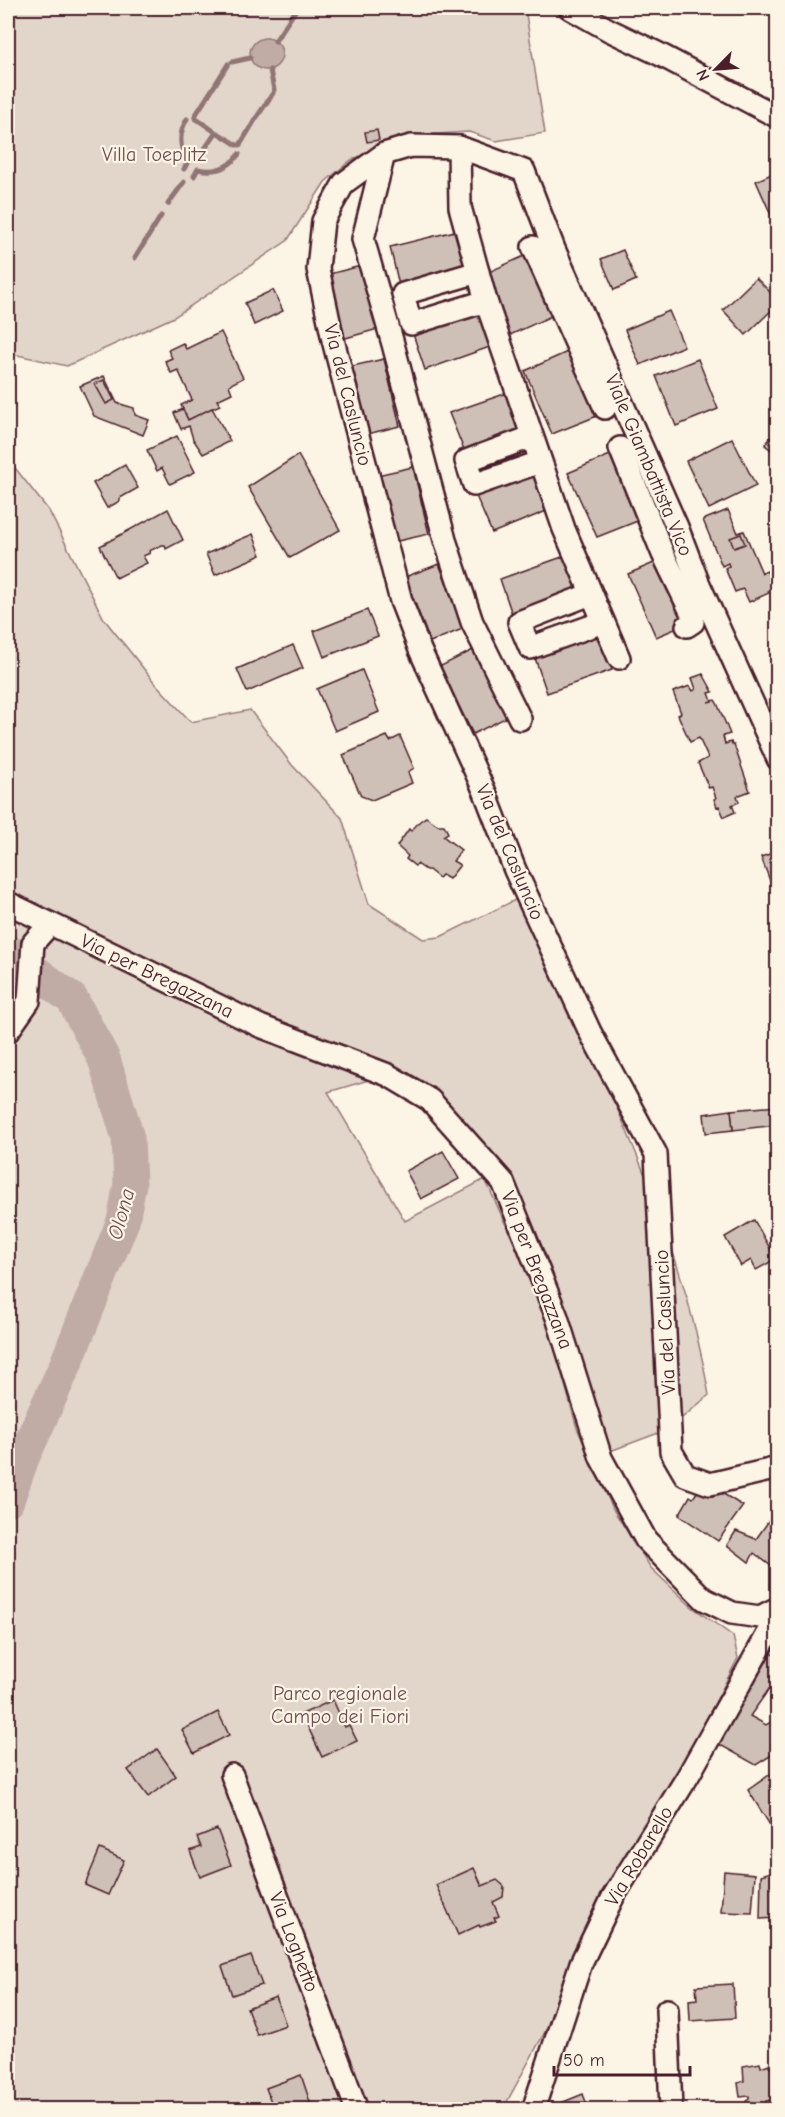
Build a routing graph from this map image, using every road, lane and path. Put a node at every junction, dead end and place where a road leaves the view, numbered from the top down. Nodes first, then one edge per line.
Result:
1 (570, 8) edge
2 (777, 117) edge
3 (459, 147) junction
4 (384, 154) junction
5 (524, 171) joint
6 (533, 247) dead end
7 (478, 272) junction
8 (438, 284) junction
9 (486, 301) junction
10 (448, 313) junction
11 (572, 329) junction
12 (605, 408) dead end
13 (531, 437) junction
14 (620, 448) dead end
15 (498, 449) junction
16 (540, 462) junction
17 (507, 473) junction
18 (677, 527) junction
19 (653, 538) junction
20 (591, 594) junction
21 (555, 608) junction
22 (603, 622) junction
23 (687, 626) dead end
24 (566, 635) junction
25 (619, 658) dead end
26 (520, 719) dead end
27 (777, 759) edge
28 (8, 903) edge
29 (50, 924) junction
30 (8, 1031) edge
31 (777, 1468) edge
32 (777, 1608) edge
33 (777, 1616) edge
34 (232, 1775) dead end
35 (667, 2010) dead end
36 (357, 2109) edge
37 (533, 2109) edge
38 (671, 2109) edge

1 - 2 street
3 - 4 street, Via del Casluncio
3 - 5 street, Via del Casluncio
3 - 7 street
4 - 26 street
4 - 31 street, Via del Casluncio
5 - 11 street, Viale Giambattista Vico
6 - 11 street
7 - 8 street
7 - 9 street
8 - 10 street
8 - 10 street
9 - 10 street
9 - 13 street
11 - 12 street
11 - 18 street, Viale Giambattista Vico
13 - 15 street
13 - 16 street
14 - 19 street
15 - 17 street
15 - 17 street
16 - 17 street
16 - 20 street
18 - 19 street
18 - 27 street, Viale Giambattista Vico
19 - 23 street
20 - 21 street
20 - 22 street
21 - 24 street
21 - 24 street
22 - 24 street
22 - 25 street
28 - 29 street, Via per Bregazzana
29 - 30 street
29 - 32 street, Via per Bregazzana
33 - 37 street, Via Robarello
34 - 36 street, Via Loghetto
35 - 38 street

